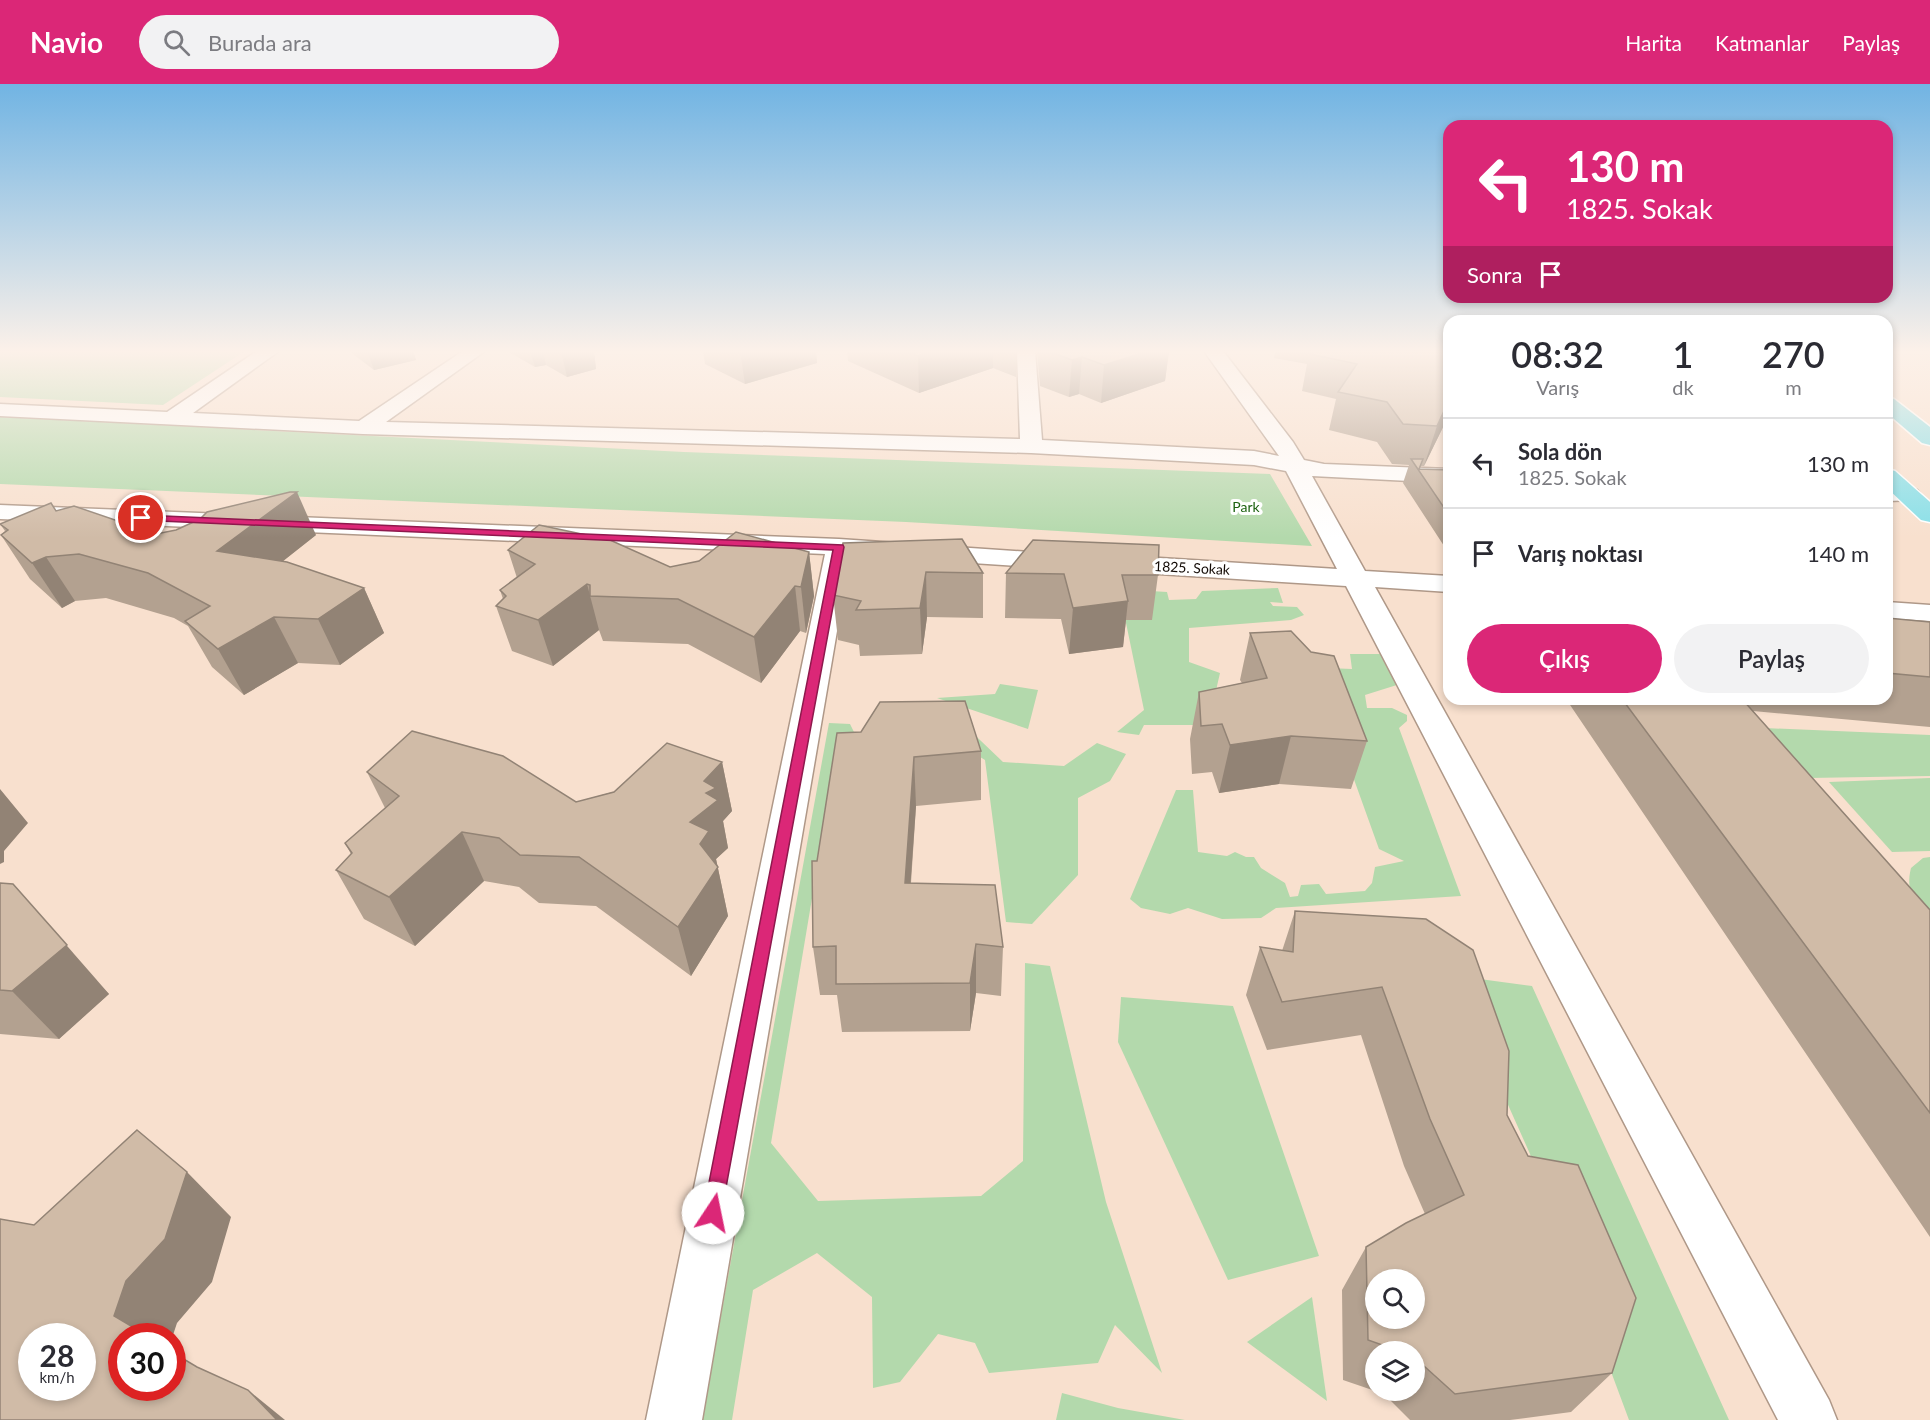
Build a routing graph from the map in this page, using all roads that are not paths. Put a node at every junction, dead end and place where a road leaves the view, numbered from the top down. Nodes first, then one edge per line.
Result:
1 (72, 413) edge
2 (179, 413) edge
3 (385, 413) edge
4 (1029, 413) edge
5 (1260, 413) edge
6 (1900, 413) edge
7 (172, 418) junction
8 (363, 428) junction
9 (1930, 438) edge
10 (1031, 446) junction
11 (1294, 465) junction
12 (1443, 476) edge
13 (1898, 495) edge
14 (0, 512) edge
15 (34, 514) junction
16 (1930, 515) edge
17 (8, 536) edge
18 (839, 547) junction
19 (1355, 578) junction
20 (1443, 584) edge
21 (1893, 610) edge
22 (1930, 613) edge
23 (674, 1420) edge
24 (1809, 1420) edge

1 - 7 street
2 - 7 street
3 - 8 street
4 - 10 street
5 - 11 street
6 - 9 main road
7 - 8 street
8 - 10 street
10 - 11 street
11 - 12 street
11 - 19 street
13 - 16 main road
14 - 15 street, 1825. Sokak
15 - 17 street
15 - 18 street, 1825. Sokak
18 - 19 street, 1825. Sokak
18 - 23 street
19 - 20 street, 1825. Sokak
19 - 24 street
21 - 22 street

